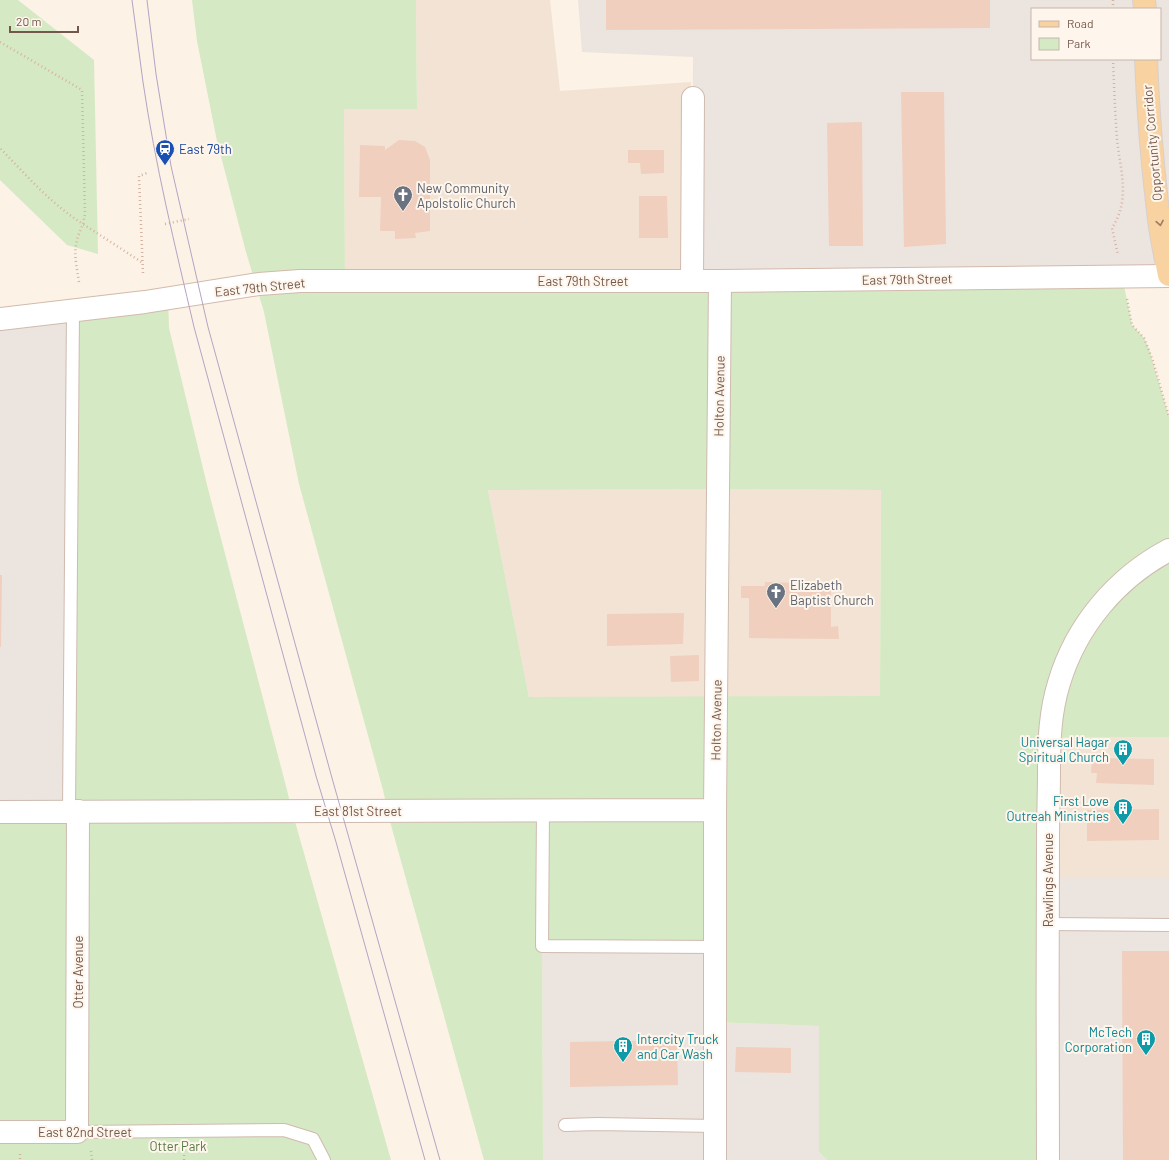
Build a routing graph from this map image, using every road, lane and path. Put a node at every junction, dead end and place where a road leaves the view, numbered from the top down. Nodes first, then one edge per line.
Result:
1 (0, 42) edge
2 (1113, 60) edge
3 (1146, 60) edge
4 (693, 98) dead end
5 (0, 148) edge
6 (147, 173) dead end
7 (189, 219) dead end
8 (83, 224) junction
9 (165, 224) dead end
10 (1112, 228) dead end
11 (143, 263) junction
12 (143, 274) dead end
13 (1169, 275) edge
14 (692, 280) junction
15 (720, 280) junction
16 (79, 282) dead end
17 (73, 311) junction
18 (0, 320) edge
19 (1132, 325) dead end
20 (1169, 417) edge
21 (1169, 550) edge
22 (542, 810) junction
23 (715, 810) junction
24 (74, 811) junction
25 (0, 812) edge
26 (1048, 924) junction
27 (1169, 925) edge
28 (715, 947) junction
29 (565, 1125) dead end
30 (715, 1126) junction
31 (0, 1132) edge
32 (77, 1132) junction
33 (184, 1150) dead end
34 (91, 1151) dead end
35 (92, 1160) edge
36 (184, 1160) edge
37 (324, 1160) edge
38 (715, 1160) edge
39 (1048, 1160) edge

1 - 8 path
2 - 10 path
3 -> 13 main road, Opportunity Corridor
4 - 14 street
5 - 8 path
6 - 11 path
7 - 9 path
8 - 11 path
8 - 16 path
11 - 12 path
13 - 15 street, East 79th Street
14 - 15 street, East 79th Street
14 - 17 street, East 79th Street
15 - 23 street, Holton Avenue
17 - 18 street, East 79th Street
17 - 24 lane
19 - 20 path
21 - 26 street, Rawlings Avenue
22 - 23 street, East 81st Street
22 - 24 street, East 81st Street
22 - 28 lane
23 - 28 street, Holton Avenue
24 - 25 street, East 81st Street
24 - 32 street, Otter Avenue
26 - 27 lane
26 - 39 street, Rawlings Avenue
28 - 30 street, Holton Avenue
29 - 30 lane
30 - 38 street, Holton Avenue
31 - 32 street, East 82nd Street
32 - 37 lane, East 82nd Street
33 - 36 path
34 - 35 path

